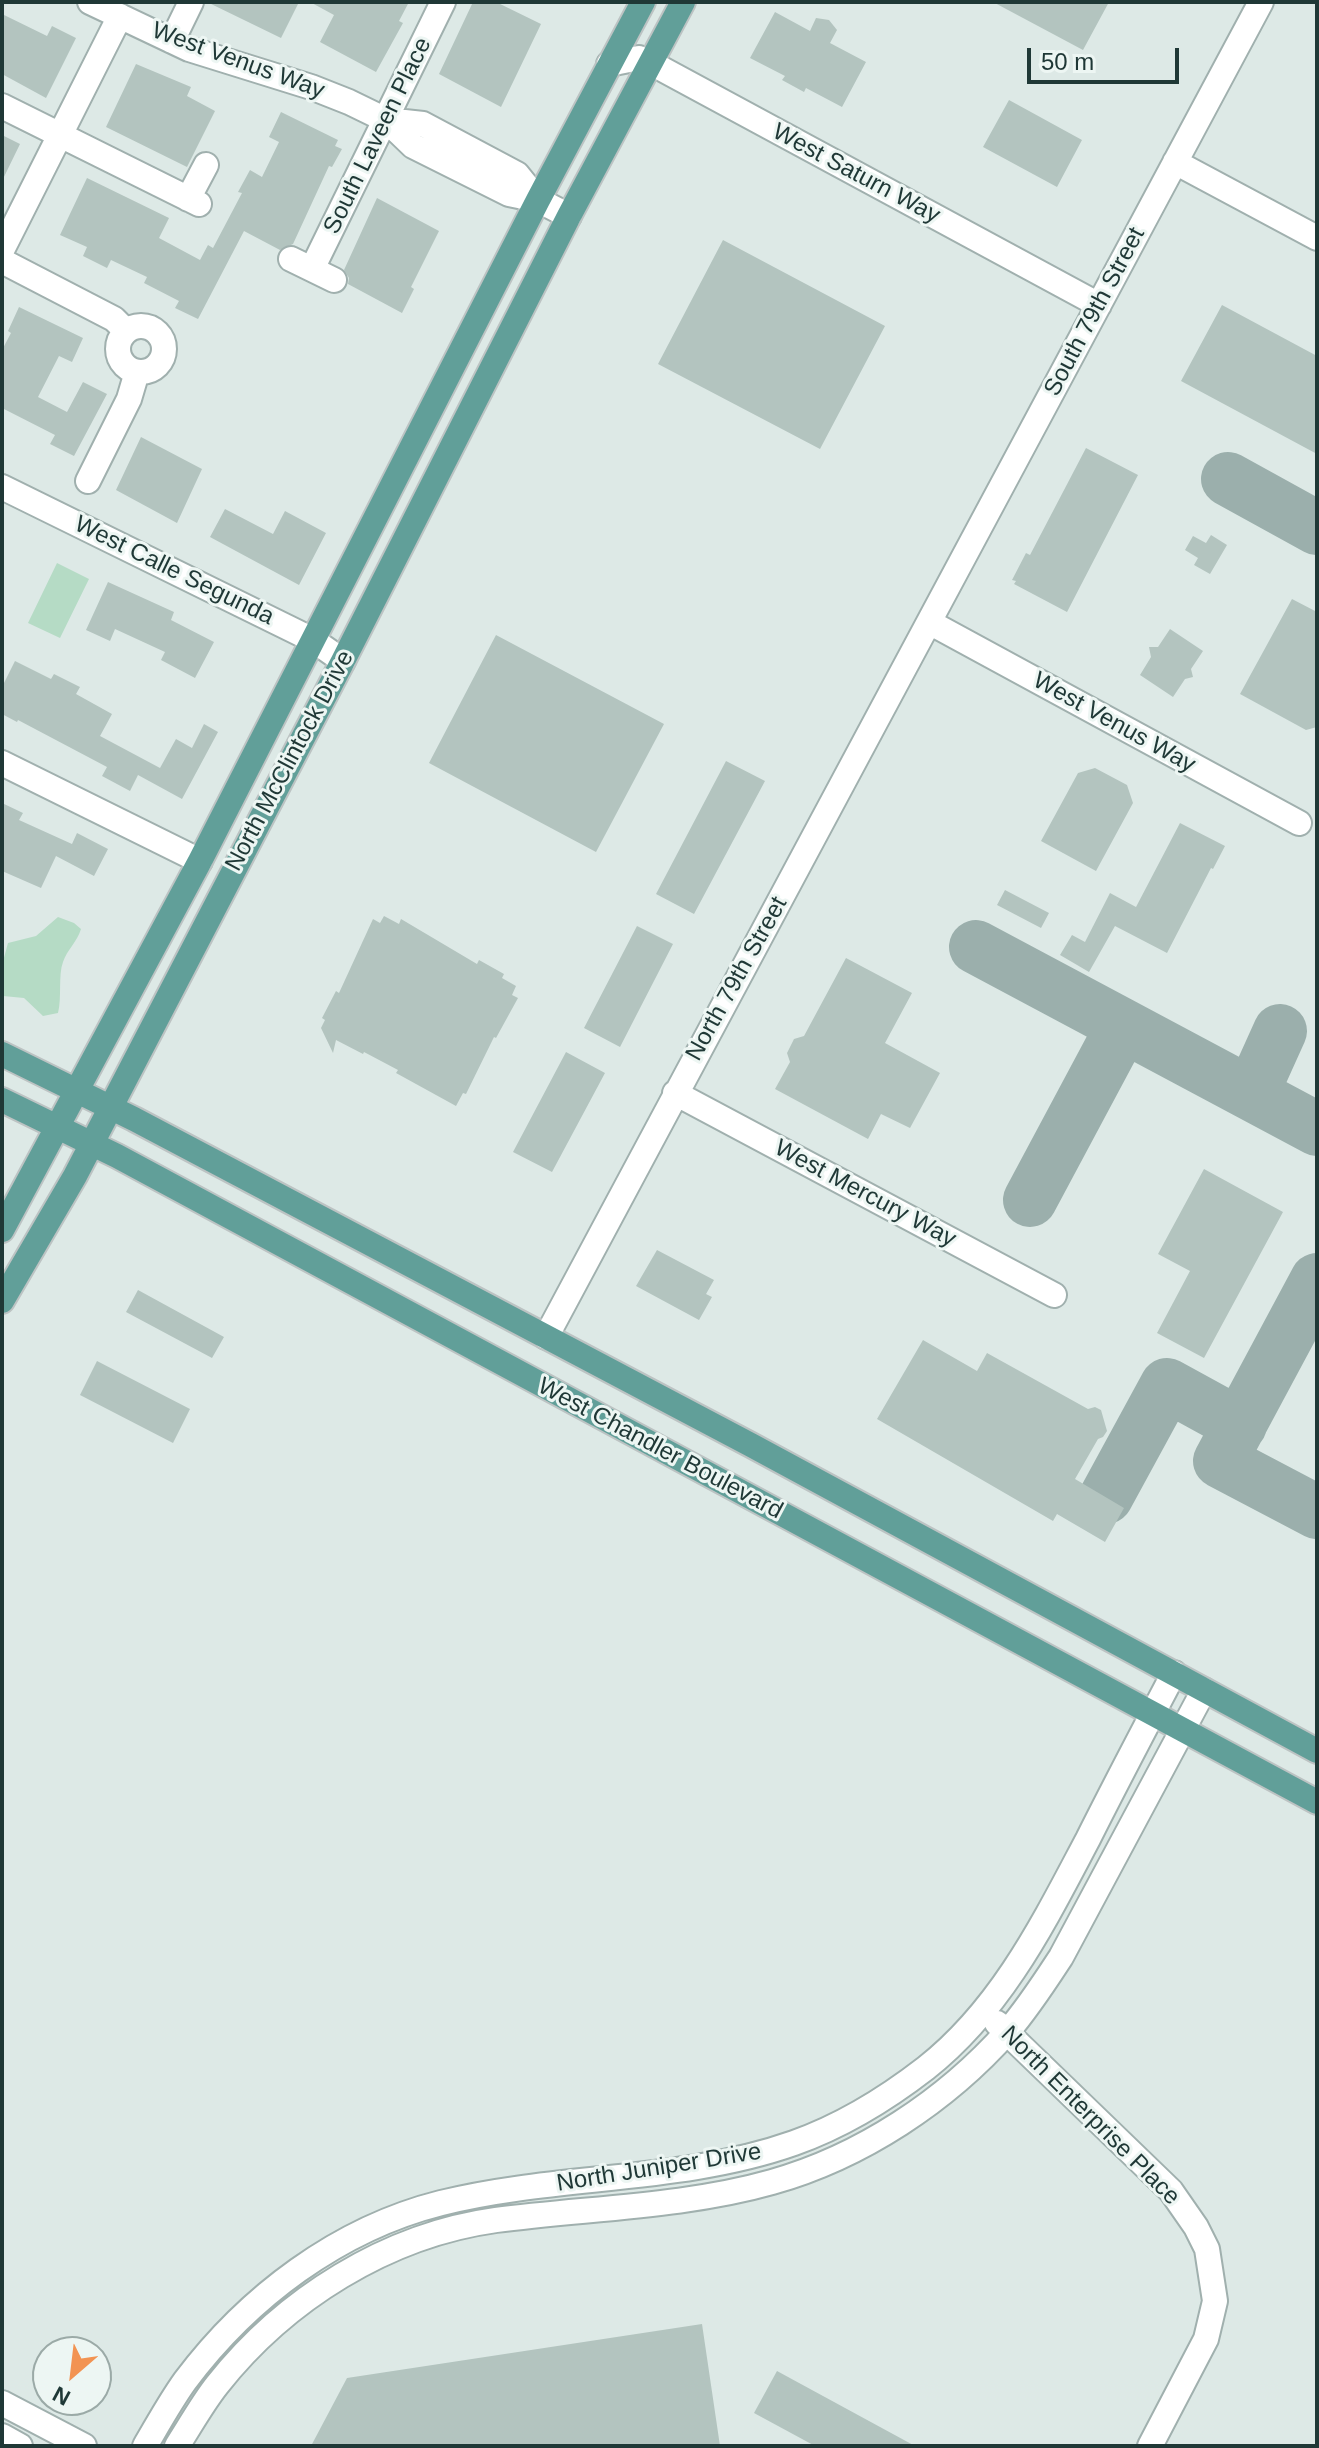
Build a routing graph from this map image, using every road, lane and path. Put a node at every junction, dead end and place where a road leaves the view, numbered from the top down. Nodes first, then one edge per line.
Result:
1 (90, 2) edge
2 (191, 2) edge
3 (443, 2) edge
4 (643, 2) edge
5 (683, 2) edge
6 (1261, 2) edge
7 (120, 16) junction
8 (172, 41) junction
9 (651, 63) junction
10 (609, 64) junction
11 (2, 106) edge
12 (386, 120) junction
13 (61, 135) junction
14 (1175, 162) junction
15 (206, 165) dead end
16 (538, 200) junction
17 (569, 216) junction
18 (1317, 238) edge
19 (4, 265) edge
20 (334, 280) dead end
21 (1099, 305) junction
22 (126, 331) junction
23 (137, 372) junction
24 (88, 481) dead end
25 (2, 487) edge
26 (929, 622) junction
27 (313, 640) junction
28 (343, 661) junction
29 (2, 763) edge
30 (1299, 823) dead end
31 (200, 861) junction
32 (2, 1054) edge
33 (78, 1091) junction
34 (675, 1093) junction
35 (2, 1100) edge
36 (110, 1108) junction
37 (58, 1127) junction
38 (91, 1143) junction
39 (2, 1230) edge
40 (1054, 1295) dead end
41 (2, 1301) edge
42 (546, 1337) junction
43 (1174, 1673) junction
44 (1204, 1690) junction
45 (1154, 1713) junction
46 (1183, 1729) junction
47 (1317, 1751) edge
48 (1317, 1802) edge
49 (983, 2011) junction
50 (1007, 2032) junction
51 (2, 2403) edge
52 (2, 2436) edge
53 (20, 2446) edge
54 (84, 2446) edge
55 (145, 2446) edge
56 (177, 2446) edge
57 (1150, 2446) edge

1 - 7 street, West Venus Way
2 - 8 street
3 - 12 street, South Laveen Place
4 - 10 main road, North McClintock Drive
5 - 9 main road, North McClintock Drive
6 - 14 street, South 79th Street
7 - 8 street, West Venus Way
7 - 13 street
8 - 12 street, West Venus Way
9 - 10 street, West Saturn Way
9 - 17 main road, North McClintock Drive
9 - 21 street, West Saturn Way
10 - 16 main road, North McClintock Drive
11 - 13 street
12 - 16 street, West Venus Way
12 - 20 street, South Laveen Place
13 - 15 street
13 - 19 street
14 - 18 street
14 - 21 street, South 79th Street
16 - 17 street, West Venus Way
16 - 27 main road, North McClintock Drive
17 - 28 main road, North McClintock Drive
19 - 22 street
21 - 26 street, South 79th Street
22 - 23 street
22 - 23 street
23 - 24 street
25 - 27 street, West Calle Segunda
26 - 30 street, West Venus Way
26 - 34 street, North 79th Street
27 - 28 street, West Calle Segunda
27 - 31 main road, North McClintock Drive
28 - 36 main road, North McClintock Drive
29 - 31 street
31 - 33 main road, North McClintock Drive
32 - 33 main road, West Chandler Boulevard
33 - 36 main road, West Chandler Boulevard
33 - 37 main road, North McClintock Drive
34 - 40 street, West Mercury Way
34 - 42 street, North 79th Street
35 - 37 main road, West Chandler Boulevard
36 - 38 main road, North McClintock Drive
36 - 42 main road, West Chandler Boulevard
37 - 38 main road, West Chandler Boulevard
37 - 39 main road, North McClintock Drive
38 - 41 main road, North McClintock Drive
38 - 45 main road, West Chandler Boulevard
42 - 43 main road, West Chandler Boulevard
43 - 44 main road, West Chandler Boulevard
43 - 45 street, North Juniper Drive
44 - 46 street, North Juniper Drive
44 - 47 main road, West Chandler Boulevard
45 - 46 main road, West Chandler Boulevard
45 - 49 street, North Juniper Drive
46 - 48 main road, West Chandler Boulevard
46 - 50 street, North Juniper Drive
49 - 50 street, North Enterprise Place
49 - 55 street, North Juniper Drive
50 - 56 street, North Juniper Drive
50 - 57 street, North Enterprise Place
51 - 54 street
52 - 53 street

